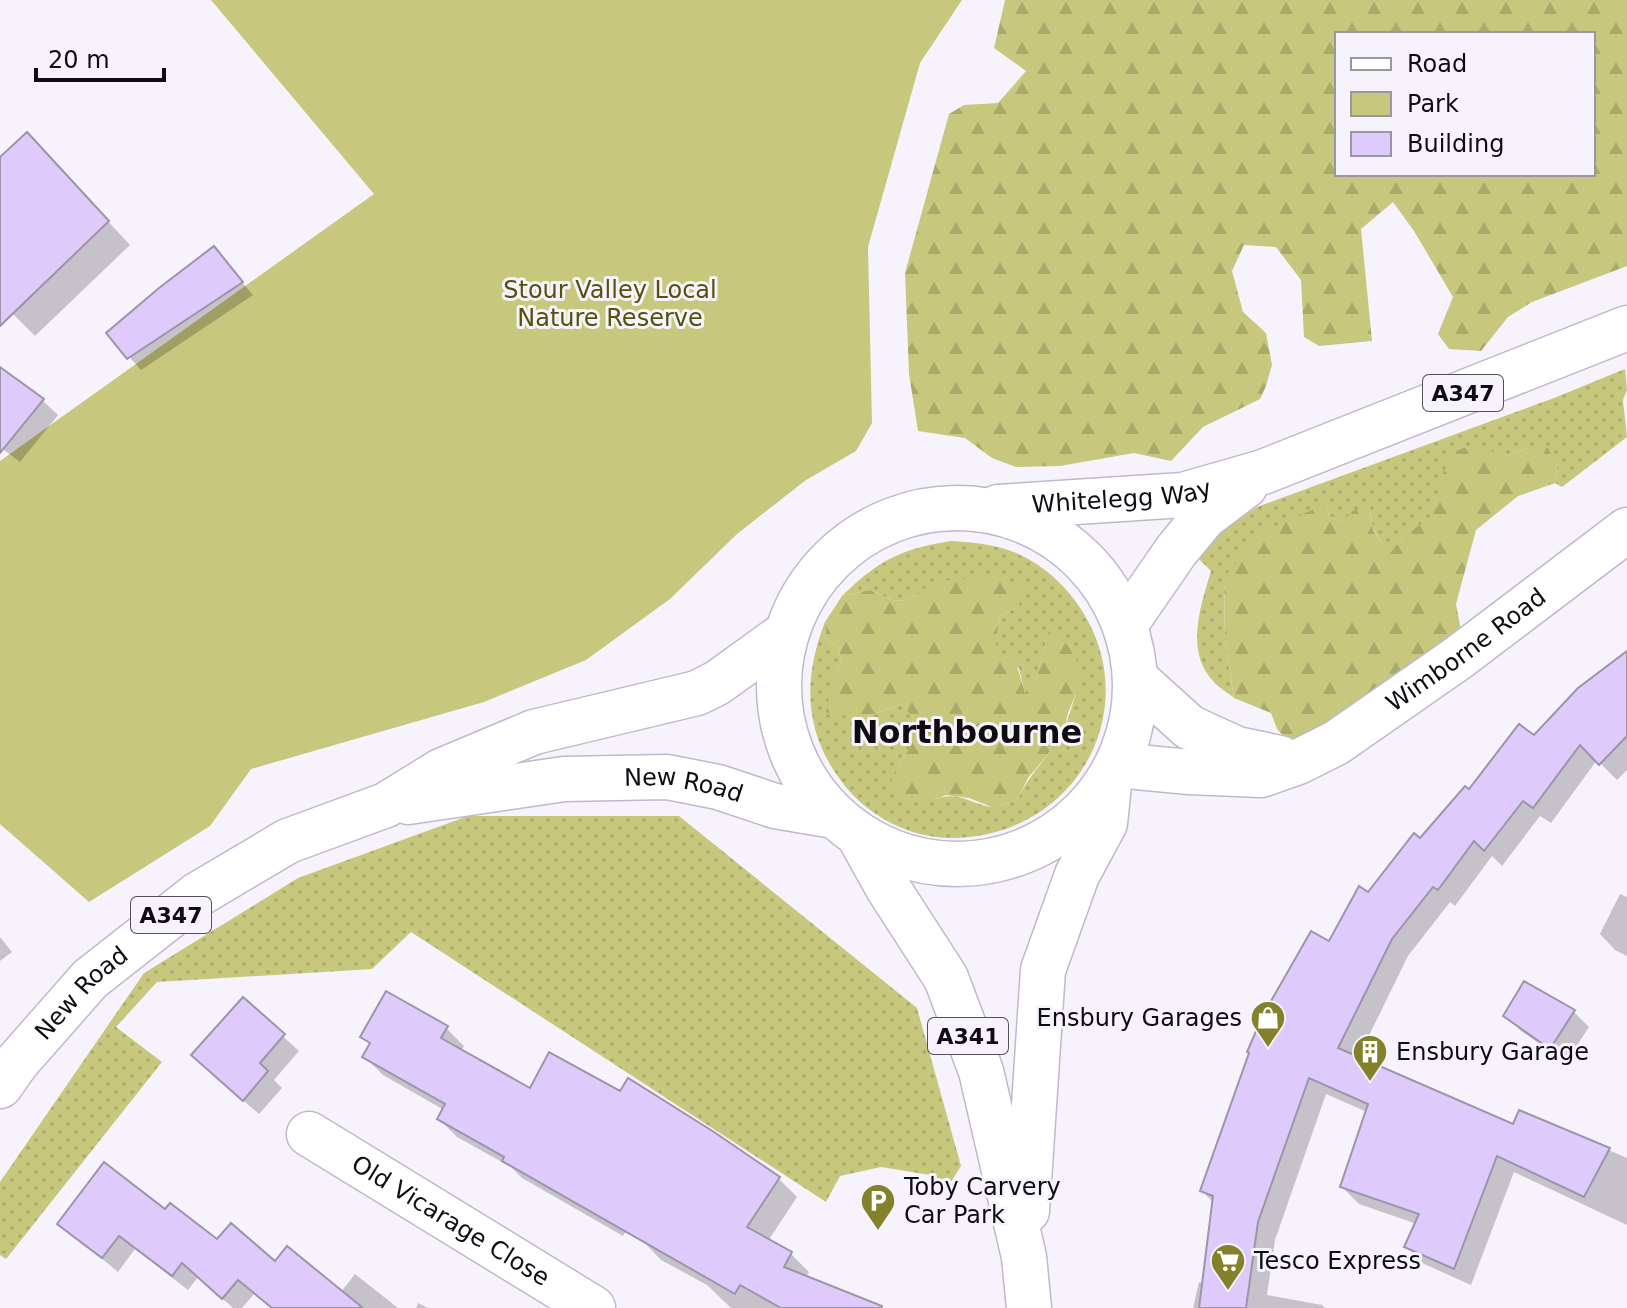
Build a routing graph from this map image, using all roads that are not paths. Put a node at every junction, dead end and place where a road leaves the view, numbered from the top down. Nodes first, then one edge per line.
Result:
1 (1627, 328) edge
2 (1263, 472) junction
3 (980, 508) junction
4 (1627, 530) edge
5 (1125, 625) junction
6 (785, 634) junction
7 (1136, 679) junction
8 (1298, 762) junction
9 (1113, 772) junction
10 (386, 805) junction
11 (846, 826) junction
12 (0, 1086) edge
13 (309, 1134) dead end
14 (1024, 1257) junction
15 (593, 1308) edge
16 (1029, 1308) edge

1 - 2 main road, Whitelegg Way / A347
2 - 3 main road, Whitelegg Way / A347
2 - 5 main road, Whitelegg Way / A347
3 - 5 main road
3 - 6 main road
4 - 8 main road, Wimborne Road
5 - 7 main road
6 - 10 main road, New Road / A347
6 - 11 main road
7 - 8 main road
7 - 9 main road
8 - 9 main road, Wimborne Road
9 - 11 main road
9 - 14 main road, A341
10 - 11 main road, New Road / A347
10 - 12 main road, New Road / A347
11 - 14 main road, A341
13 - 15 main road, Old Vicarage Close
14 - 16 main road, A341

